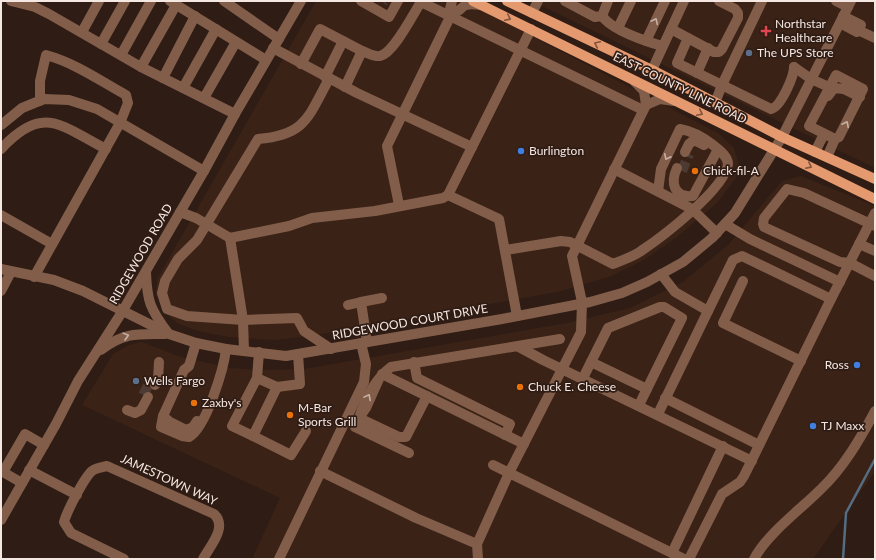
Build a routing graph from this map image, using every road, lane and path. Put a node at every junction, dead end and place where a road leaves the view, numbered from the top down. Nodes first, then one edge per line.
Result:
1 (11, 1) edge
2 (99, 1) edge
3 (125, 1) edge
4 (151, 1) edge
5 (224, 1) edge
6 (301, 1) edge
7 (398, 1) edge
8 (452, 1) edge
9 (510, 1) edge
10 (538, 1) edge
11 (565, 1) edge
12 (608, 1) edge
13 (631, 1) edge
14 (665, 1) edge
15 (684, 1) edge
16 (719, 1) edge
17 (762, 1) edge
18 (836, 1) edge
19 (173, 3) edge
20 (477, 3) edge
21 (37, 4) edge
22 (373, 4) edge
23 (845, 12) edge
24 (532, 13) junction
25 (451, 15) junction
26 (196, 16) junction
27 (602, 16) junction
28 (618, 28) junction
29 (670, 28) junction
30 (216, 29) junction
31 (531, 29) junction
32 (82, 32) junction
33 (688, 38) junction
34 (875, 38) edge
35 (279, 39) junction
36 (343, 41) junction
37 (646, 41) junction
38 (236, 42) junction
39 (101, 44) junction
40 (662, 46) junction
41 (273, 48) junction
42 (708, 48) junction
43 (521, 50) junction
44 (362, 51) junction
45 (121, 55) junction
46 (266, 60) junction
47 (301, 64) junction
48 (141, 67) junction
49 (652, 70) junction
50 (697, 73) junction
51 (628, 77) junction
52 (163, 78) junction
53 (327, 78) junction
54 (811, 79) junction
55 (722, 85) junction
56 (345, 87) junction
57 (829, 87) junction
58 (183, 88) junction
59 (860, 97) junction
60 (204, 98) junction
61 (40, 101) junction
62 (678, 102) junction
63 (715, 103) junction
64 (644, 108) junction
65 (235, 114) junction
66 (402, 114) junction
67 (11, 117) junction
68 (812, 120) junction
69 (120, 123) junction
70 (1, 125) edge
71 (20, 130) junction
72 (824, 134) junction
73 (782, 137) junction
74 (835, 140) junction
75 (472, 147) junction
76 (1, 149) edge
77 (106, 149) junction
78 (774, 149) junction
79 (815, 152) junction
80 (687, 153) tunnel mouth
81 (716, 153) junction
82 (827, 157) junction
83 (614, 169) junction
84 (680, 170) tunnel mouth
85 (204, 171) junction
86 (875, 178) edge
87 (658, 191) junction
88 (448, 195) junction
89 (705, 199) junction
90 (875, 199) edge
91 (399, 205) junction
92 (692, 209) junction
93 (180, 212) junction
94 (875, 213) edge
95 (1, 215) edge
96 (207, 224) junction
97 (725, 224) junction
98 (872, 225) edge
99 (717, 233) junction
100 (230, 238) junction
101 (52, 244) junction
102 (859, 244) junction
103 (577, 246) junction
104 (506, 250) junction
105 (875, 252) edge
106 (850, 264) junction
107 (6, 270) edge
108 (146, 272) junction
109 (661, 274) junction
110 (875, 275) edge
111 (34, 277) junction
112 (743, 281) dead end
113 (840, 282) junction
114 (1, 291) edge
115 (382, 298) dead end
116 (830, 299) junction
117 (360, 302) junction
118 (582, 302) junction
119 (348, 305) dead end
120 (708, 311) junction
121 (122, 312) junction
122 (517, 316) junction
123 (243, 320) junction
124 (169, 334) junction
125 (560, 339) dead end
126 (196, 343) junction
127 (364, 343) junction
128 (519, 347) junction
129 (226, 349) junction
130 (331, 349) junction
131 (244, 351) junction
132 (259, 352) junction
133 (298, 354) junction
134 (94, 356) junction
135 (801, 361) junction
136 (414, 362) junction
137 (591, 362) junction
138 (563, 368) junction
139 (380, 376) junction
140 (257, 378) junction
141 (583, 378) junction
142 (277, 388) junction
143 (647, 389) junction
144 (427, 396) junction
145 (665, 398) junction
146 (638, 405) junction
147 (875, 411) edge
148 (658, 414) junction
149 (359, 418) junction
150 (306, 430) dead end
151 (505, 435) junction
152 (253, 436) junction
153 (524, 444) junction
154 (760, 445) junction
155 (44, 446) junction
156 (722, 446) junction
157 (409, 453) dead end
158 (752, 460) junction
159 (493, 465) dead end
160 (29, 470) junction
161 (320, 471) junction
162 (2, 472) edge
163 (509, 474) junction
164 (22, 483) junction
165 (77, 495) junction
166 (1, 520) edge
167 (477, 544) junction
168 (672, 553) junction
169 (124, 559) edge
170 (203, 559) edge
171 (279, 559) edge
172 (478, 559) edge
173 (684, 559) edge
174 (689, 559) edge
175 (754, 559) edge

1 - 21 street
2 - 32 street
3 - 39 street
4 - 45 street
5 - 35 street
6 - 35 street, RIDGEWOOD ROAD
7 - 22 street
8 - 25 street
9 - 24 main road, EAST COUNTY LINE ROAD
10 - 24 street
11 - 27 street
12 - 27 street
13 - 28 street
37 -> 14 street
15 - 29 street
16 - 42 street
17 - 55 street
18 - 23 street
19 - 26 street
19 - 48 street
20 - 25 street
20 -> 31 main road, EAST COUNTY LINE ROAD
21 - 32 street
23 - 34 street
23 - 54 street, RIDGEWOOD COURT DRIVE
49 -> 24 main road, EAST COUNTY LINE ROAD
25 - 43 street
25 - 44 street
25 - 66 street
26 - 30 street
26 - 52 street
27 - 28 street
28 - 37 street
29 - 33 street
29 - 40 street
30 - 38 street
30 - 58 street
31 - 43 street
31 - 51 main road, EAST COUNTY LINE ROAD
32 - 39 street
33 - 42 street
33 - 50 street
35 - 41 street, RIDGEWOOD ROAD
36 - 44 street
36 - 47 street
36 - 53 street
37 - 40 street
38 - 46 street
38 - 60 street
39 - 45 street
40 - 49 street
41 - 46 street, RIDGEWOOD ROAD
41 - 47 street
42 - 50 street
43 - 64 street
43 - 75 street
44 - 56 street
45 - 48 street
46 - 65 street, RIDGEWOOD ROAD
47 - 53 street
48 - 52 street
49 - 63 main road, EAST COUNTY LINE ROAD
50 - 55 street
51 - 62 main road, EAST COUNTY LINE ROAD
51 - 64 street
52 - 58 street
53 - 56 street
53 - 96 street
54 - 55 street
54 - 57 street
54 - 73 street, RIDGEWOOD COURT DRIVE
55 - 63 street
56 - 66 street
57 - 59 street
57 - 68 street
58 - 60 street
59 - 68 street
74 -> 59 street
60 - 65 street
61 - 67 street
61 - 69 street
61 - 69 street
62 - 64 street
62 -> 78 main road, EAST COUNTY LINE ROAD
63 - 73 main road, EAST COUNTY LINE ROAD
64 - 83 street
65 - 85 street, RIDGEWOOD ROAD
66 - 75 street
66 - 91 street
67 - 70 street
67 - 71 street
68 - 72 street
69 - 77 street
69 - 85 street
71 - 76 street
71 - 77 street
72 - 74 street
72 - 79 street
73 - 78 street, RIDGEWOOD COURT DRIVE
73 - 79 main road, EAST COUNTY LINE ROAD
74 - 82 street
75 - 88 street
77 - 101 street
78 -> 90 main road, EAST COUNTY LINE ROAD
78 - 97 street, RIDGEWOOD COURT DRIVE
79 - 82 main road, EAST COUNTY LINE ROAD
80 - 81 street
81 - 84 street
81 - 89 street
82 - 86 main road, EAST COUNTY LINE ROAD
83 - 87 street
83 - 103 street
85 - 93 street, RIDGEWOOD ROAD
89 -> 87 street
87 - 92 street
88 - 91 street
88 - 104 street
89 - 92 street
91 - 100 street
92 - 99 street
92 - 103 street
93 - 96 street
93 - 108 street, RIDGEWOOD ROAD
94 - 98 street
95 - 101 street
96 - 100 street
96 - 123 street
97 - 99 street, RIDGEWOOD COURT DRIVE
97 - 113 street
98 - 102 street
98 - 106 street
99 - 109 street, RIDGEWOOD COURT DRIVE
100 - 123 street
101 - 111 street
102 - 105 street
102 - 106 street
103 - 104 street
103 - 118 street
104 - 122 street
106 - 110 street
106 - 113 street
107 - 111 street, RIDGEWOOD COURT DRIVE
107 - 114 street
108 - 121 street, RIDGEWOOD ROAD
108 - 124 street
109 - 118 street, RIDGEWOOD COURT DRIVE
109 - 120 street
111 - 121 street, RIDGEWOOD COURT DRIVE
112 - 135 street
113 - 116 street
115 - 117 street
116 - 120 street
116 - 135 street
117 - 119 street
117 - 127 street
118 - 122 street, RIDGEWOOD COURT DRIVE
118 - 138 street
120 - 145 street
121 - 124 street, RIDGEWOOD COURT DRIVE
121 - 134 street, RIDGEWOOD ROAD
122 - 127 street, RIDGEWOOD COURT DRIVE
123 - 130 street
123 - 131 street
124 - 126 street, RIDGEWOOD COURT DRIVE
134 -> 124 street
125 - 128 street
126 - 129 street, RIDGEWOOD COURT DRIVE
126 - 129 street
127 - 130 street, RIDGEWOOD COURT DRIVE
127 - 161 street
128 - 136 street
128 - 138 street
129 - 131 street, RIDGEWOOD COURT DRIVE
130 - 133 street, RIDGEWOOD COURT DRIVE
131 - 132 street, RIDGEWOOD COURT DRIVE
132 - 133 street, RIDGEWOOD COURT DRIVE
132 - 140 street
133 - 142 street
134 - 155 street, RIDGEWOOD ROAD
135 - 154 street
136 - 139 street
136 - 151 street
137 - 141 street
137 - 143 street
137 - 143 street
138 - 141 street
138 - 153 street
139 - 144 street
139 - 149 street
140 - 142 street
140 - 152 street
141 - 146 street
142 - 152 street
143 - 146 street
144 - 149 street
144 - 151 street
145 - 148 street
145 - 154 street
146 - 148 street
147 - 175 street
148 - 156 street
149 - 157 street
150 - 152 street
151 - 153 street
153 - 163 street
154 - 158 street
155 - 160 street, RIDGEWOOD ROAD
155 - 162 street
156 - 158 street
156 - 168 street
158 - 174 street
159 - 163 street
160 - 164 street, RIDGEWOOD ROAD
160 - 165 street
161 - 167 street
161 - 171 street
162 - 164 street
163 - 167 street
163 - 168 street
164 - 166 street, RIDGEWOOD ROAD
165 - 169 street, JAMESTOWN WAY
165 - 170 street, JAMESTOWN WAY
167 - 172 street
168 - 173 street

